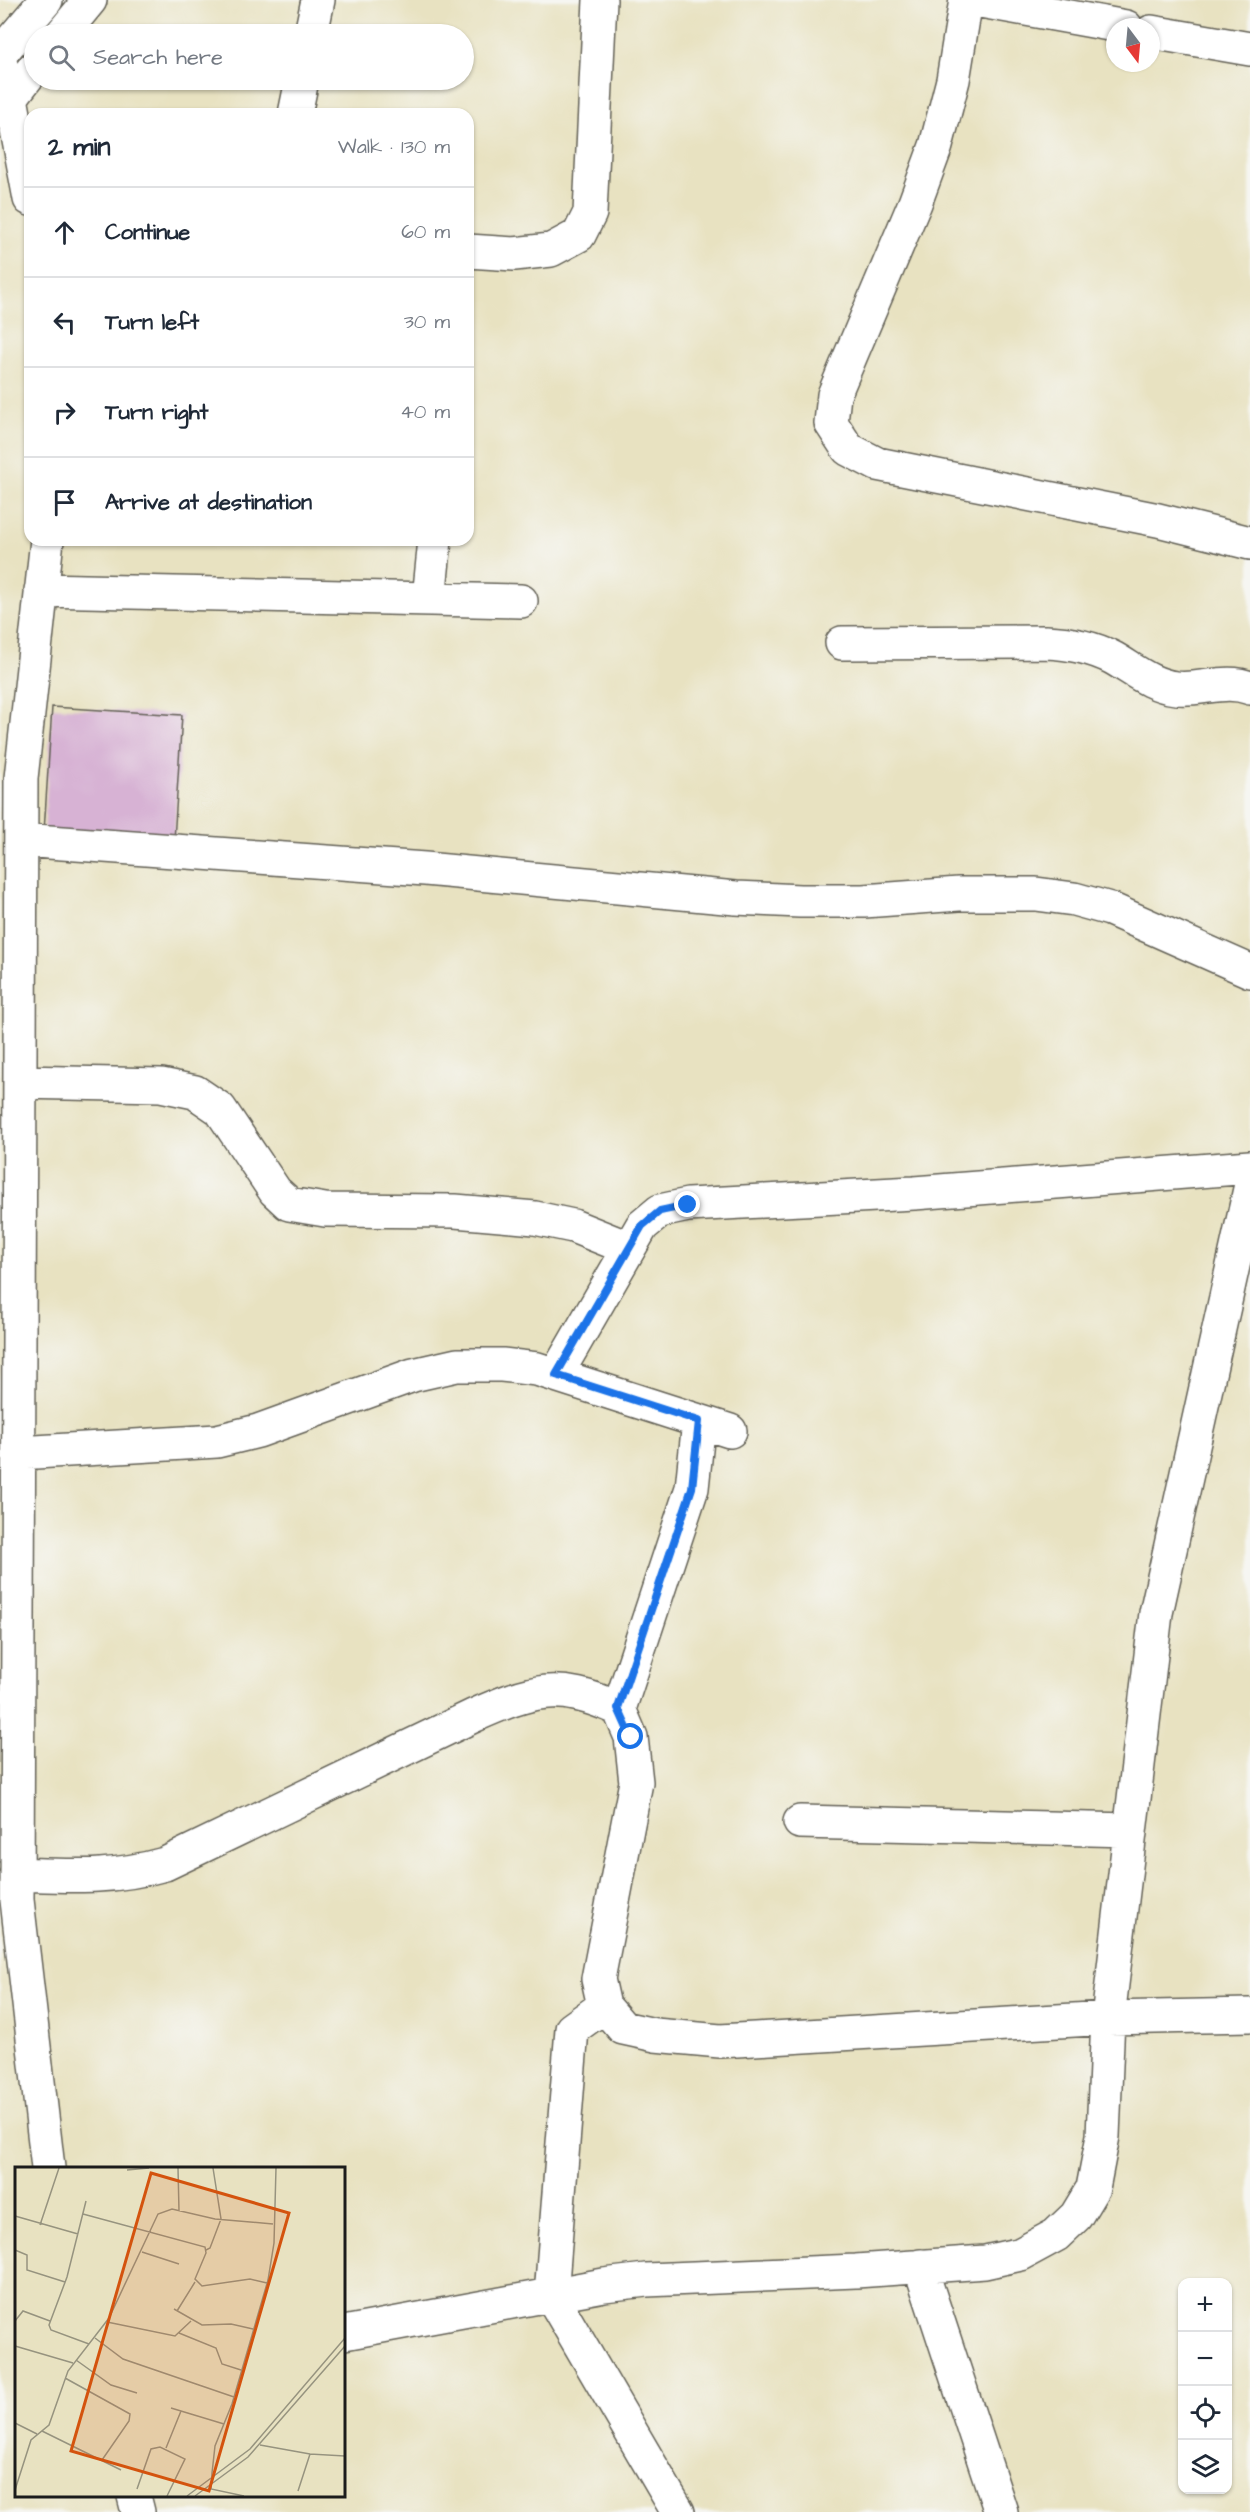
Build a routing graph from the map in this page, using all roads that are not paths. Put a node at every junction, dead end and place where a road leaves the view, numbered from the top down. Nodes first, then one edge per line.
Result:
1 (46, 0) edge
2 (90, 0) edge
3 (318, 0) edge
4 (600, 0) edge
5 (966, 0) edge
6 (975, 0) edge
7 (1106, 23) edge
8 (26, 24) edge
9 (70, 24) edge
10 (313, 24) edge
11 (24, 26) edge
12 (1160, 34) edge
13 (1250, 49) edge
14 (0, 54) edge
15 (0, 62) edge
16 (24, 81) edge
17 (300, 90) edge
18 (5, 105) edge
19 (297, 108) edge
20 (24, 176) edge
21 (474, 251) edge
22 (1250, 543) edge
23 (46, 546) edge
24 (434, 546) edge
25 (41, 590) junction
26 (429, 599) junction
27 (520, 601) dead end
28 (842, 643) dead end
29 (1250, 688) edge
30 (21, 840) junction
31 (1250, 971) edge
32 (20, 1082) junction
33 (1250, 1167) edge
34 (1250, 1189) edge
35 (628, 1248) junction
36 (556, 1375) junction
37 (699, 1421) junction
38 (730, 1431) dead end
39 (19, 1453) junction
40 (619, 1709) junction
41 (800, 1822) dead end
42 (1130, 1830) junction
43 (18, 1874) junction
44 (604, 2006) junction
45 (1250, 2015) edge
46 (1108, 2018) junction
47 (48, 2167) edge
48 (920, 2266) junction
49 (551, 2295) junction
50 (345, 2333) edge
51 (134, 2497) edge
52 (138, 2512) edge
53 (678, 2512) edge
54 (1001, 2512) edge

1 - 8 street
2 - 9 street
3 - 10 street
4 - 21 street
5 - 22 street
6 - 7 street
11 - 14 street
12 - 13 street
15 - 18 street
16 - 18 street
17 - 19 street
18 - 20 street
23 - 25 street
24 - 26 street
25 - 26 street
25 - 30 street
26 - 27 street
28 - 29 street
30 - 31 street
30 - 32 street
32 - 35 street
32 - 39 street
33 - 35 street
34 - 42 street
35 - 36 street
36 - 37 street
36 - 39 street
37 - 38 street
37 - 40 street
39 - 43 street
40 - 43 street
40 - 44 street
41 - 42 street
42 - 46 street
43 - 47 street
44 - 46 street
44 - 49 street
45 - 46 street
46 - 48 street
48 - 49 street
48 - 54 street
49 - 50 street
49 - 53 street
51 - 52 street

